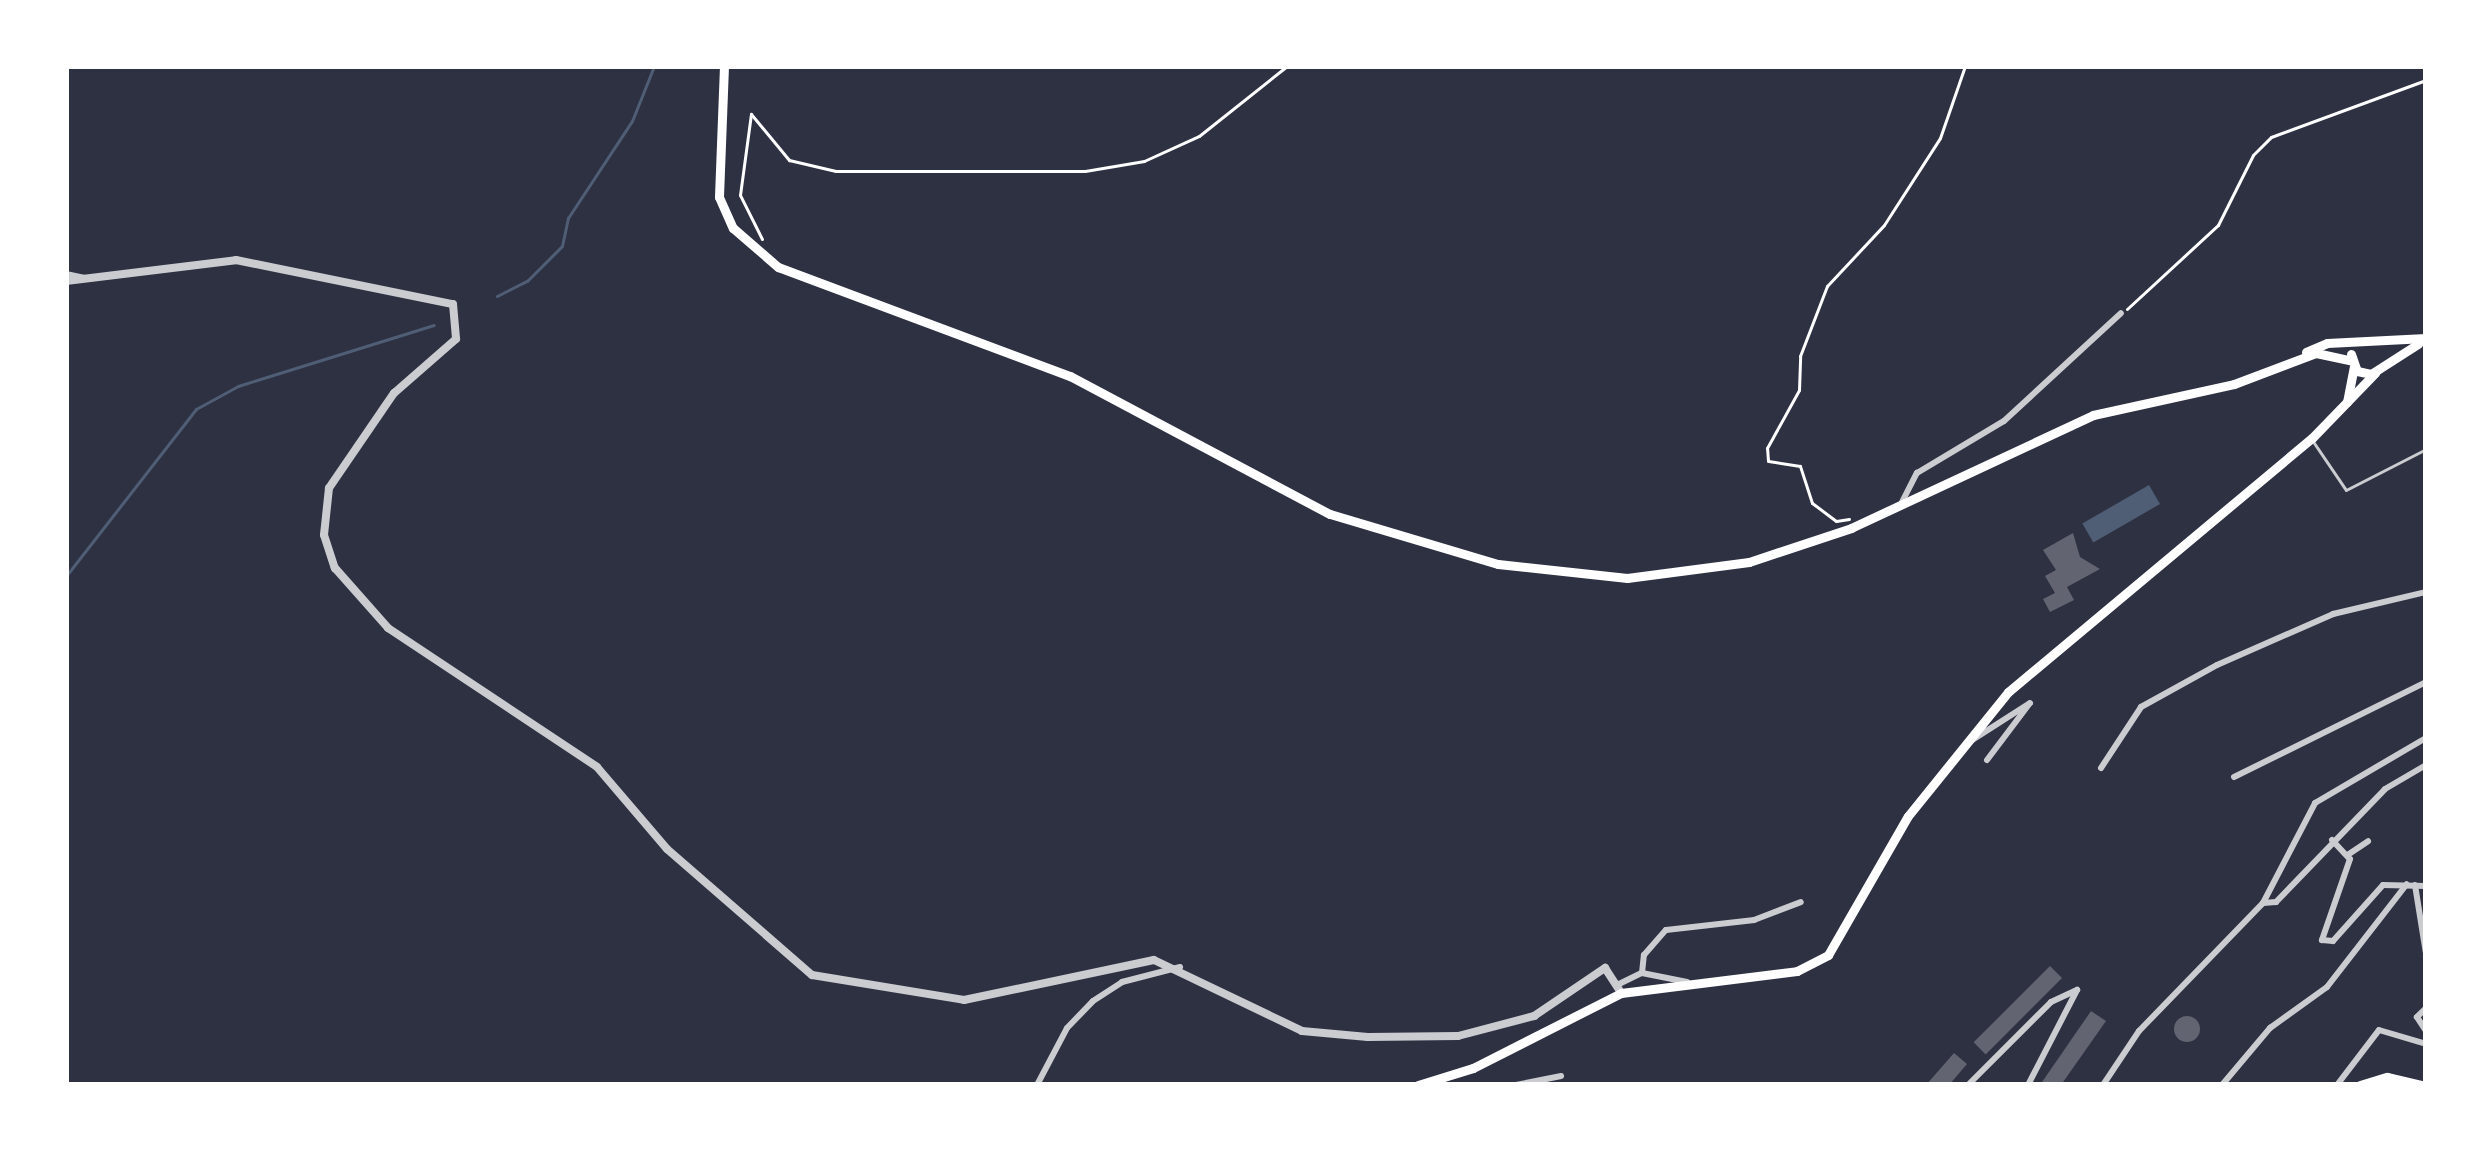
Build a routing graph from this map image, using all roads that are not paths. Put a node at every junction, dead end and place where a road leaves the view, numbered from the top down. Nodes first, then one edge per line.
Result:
1 (724, 66) edge
2 (66, 278) edge
3 (2121, 313) road end
4 (2426, 339) edge
5 (2379, 343) junction
6 (2356, 344) junction
7 (2385, 362) junction
8 (2352, 364) junction
9 (2287, 365) junction
10 (2375, 373) junction
11 (2345, 407) junction
12 (2312, 438) junction
13 (2426, 449) edge
14 (1902, 504) junction
15 (2426, 592) edge
16 (2426, 682) edge
17 (2426, 739) edge
18 (1963, 746) junction
19 (1988, 760) dead end
20 (2426, 765) edge
21 (2102, 768) dead end
22 (2234, 777) dead end
23 (2332, 839) junction
24 (2368, 841) dead end
25 (2349, 854) junction
26 (2411, 885) junction
27 (2426, 886) edge
28 (1801, 902) dead end
29 (2263, 903) junction
30 (2426, 954) edge
31 (1180, 967) junction
32 (1642, 973) junction
33 (1690, 984) junction
34 (1620, 988) junction
35 (2426, 1008) edge
36 (2426, 1030) edge
37 (2426, 1044) edge
38 (1562, 1076) dead end
39 (1037, 1085) edge
40 (1418, 1085) edge
41 (1516, 1085) edge
42 (1968, 1085) edge
43 (2027, 1085) edge
44 (2103, 1085) edge
45 (2222, 1085) edge
46 (2337, 1085) edge
47 (2360, 1085) edge
48 (2423, 1085) edge

1 - 14 main road
2 - 31 street
3 - 14 street
4 - 5 main road
4 - 7 main road
5 - 6 main road
5 - 7 main road
6 - 8 main road
6 - 9 main road
7 - 10 main road
8 - 9 main road
8 - 10 main road
8 - 11 main road
9 - 14 main road
10 - 11 main road
11 - 12 main road
12 - 13 lane
12 - 18 main road
15 - 21 street
16 - 22 street
17 - 29 street
18 - 19 street
18 - 33 main road
20 - 23 street
23 - 25 street
23 - 29 street
24 - 25 street
25 - 26 street
26 - 27 street
26 - 30 street
26 - 45 street
28 - 32 street
29 - 44 street
31 - 34 street
31 - 39 street
32 - 33 street
32 - 34 street
33 - 34 main road
34 - 40 main road
35 - 36 street
37 - 46 street
38 - 41 street
42 - 43 street
47 - 48 main road

